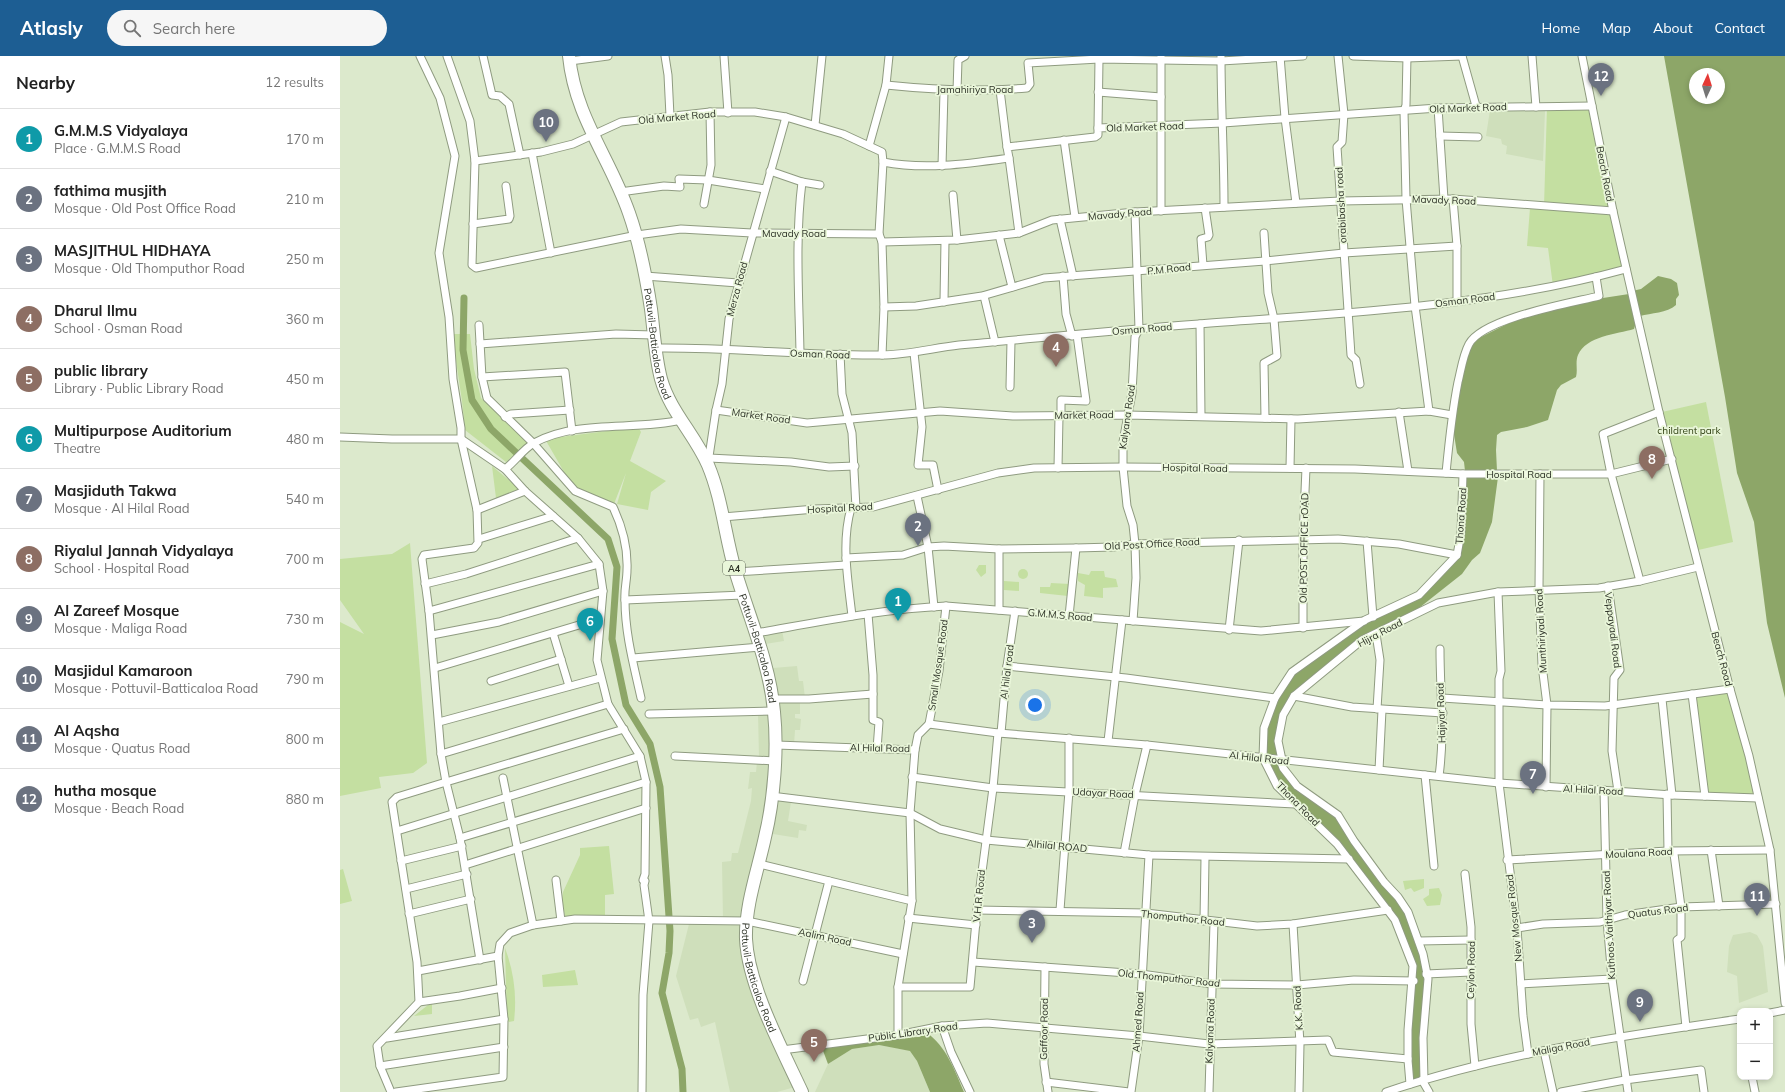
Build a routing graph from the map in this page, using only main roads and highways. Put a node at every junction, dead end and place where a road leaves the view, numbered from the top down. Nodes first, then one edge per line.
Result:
1 (570, 59) edge
2 (802, 1092) edge

1 - 2 highway, Pottuvil-Batticaloa Road / A4

